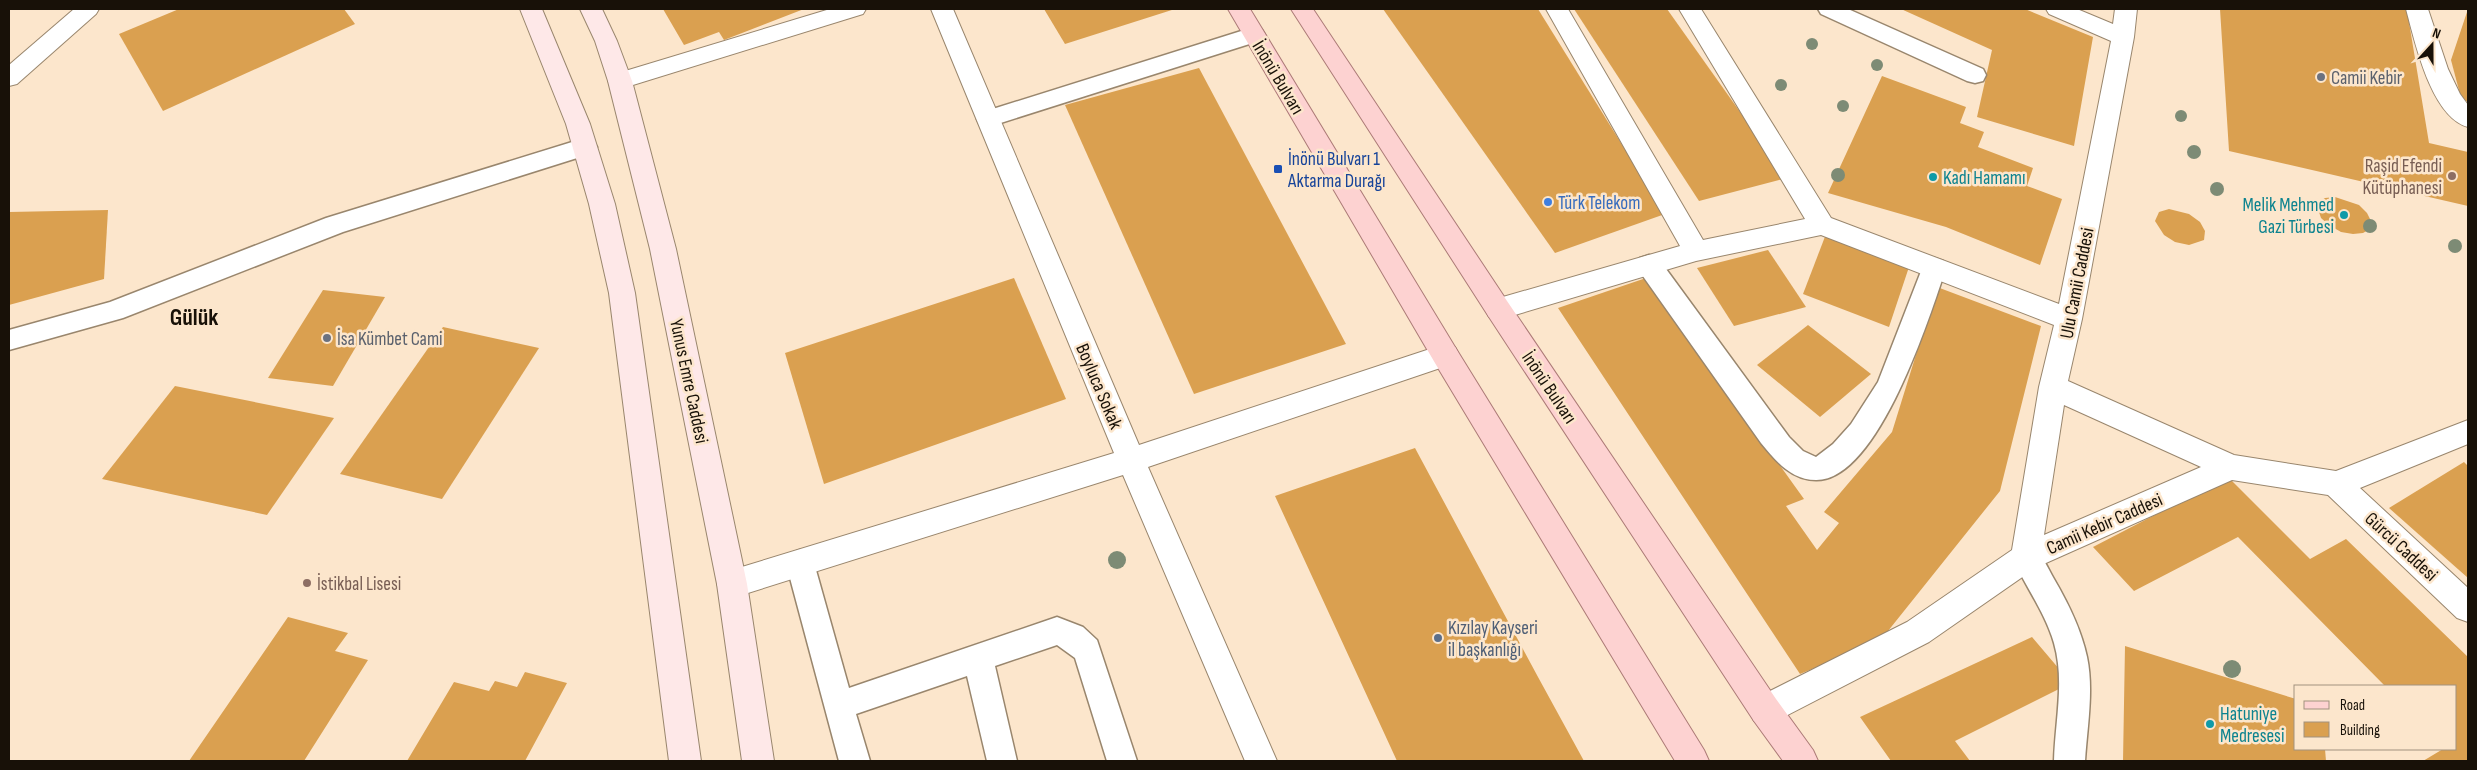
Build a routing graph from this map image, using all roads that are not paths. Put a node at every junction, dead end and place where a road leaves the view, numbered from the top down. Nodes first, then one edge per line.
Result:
1 (88, 9) edge
2 (531, 9) edge
3 (591, 9) edge
4 (855, 9) edge
5 (942, 9) edge
6 (1239, 9) edge
7 (1302, 9) edge
8 (1557, 9) edge
9 (1690, 9) edge
10 (1829, 9) edge
11 (2057, 9) edge
12 (2126, 9) edge
13 (2417, 9) edge
14 (1254, 35) junction
15 (2123, 37) junction
16 (1975, 75) dead end
17 (9, 78) edge
18 (620, 81) junction
19 (2468, 118) edge
20 (988, 119) junction
21 (585, 148) junction
22 (1822, 225) junction
23 (1696, 251) junction
24 (1649, 265) junction
25 (1934, 268) junction
26 (1498, 309) junction
27 (2069, 319) junction
28 (9, 340) edge
29 (1445, 354) junction
30 (2053, 387) junction
31 (2467, 434) edge
32 (1131, 460) junction
33 (2231, 467) junction
34 (2336, 484) junction
35 (2026, 557) junction
36 (800, 563) junction
37 (732, 584) junction
38 (2468, 608) edge
39 (978, 658) junction
40 (838, 706) junction
41 (1765, 710) junction
42 (685, 761) edge
43 (758, 761) edge
44 (854, 761) edge
45 (1002, 761) edge
46 (1122, 761) edge
47 (1261, 761) edge
48 (1693, 761) edge
49 (1802, 761) edge
50 (2070, 761) edge

1 - 17 street
2 - 21 street
3 - 18 street, Yunus Emre Caddesi
4 - 18 street
5 - 20 street, Boyluca Sokak
6 - 14 main road, İnönü Bulvarı
7 - 26 main road, İnönü Bulvarı
8 - 23 street
9 - 22 street
10 - 16 lane
11 - 15 street
12 - 15 street, Ulu Camii Caddesi
13 - 19 street
14 - 20 lane
14 - 29 main road, İnönü Bulvarı
15 - 27 street, Ulu Camii Caddesi
18 - 37 street, Yunus Emre Caddesi
20 - 32 street, Boyluca Sokak
21 - 28 lane
21 - 42 street
22 - 23 street
22 - 25 street
23 - 24 street
24 - 25 lane
24 - 26 street
25 - 27 street
26 - 41 main road, İnönü Bulvarı
27 - 30 street, Ulu Camii Caddesi
29 - 32 street
29 - 48 main road, İnönü Bulvarı
30 - 33 street
30 - 35 street, Ulu Camii Caddesi
31 - 34 street
32 - 36 street
32 - 47 street, Boyluca Sokak
33 - 34 street
33 - 35 street, Camii Kebir Caddesi
34 - 38 street, Gürcü Caddesi
35 - 41 street, Camii Kebir Caddesi
35 - 50 lane
36 - 37 street
36 - 40 lane
37 - 43 street, Yunus Emre Caddesi
39 - 40 lane
39 - 45 lane
39 - 46 lane
40 - 44 lane
41 - 49 main road, İnönü Bulvarı

